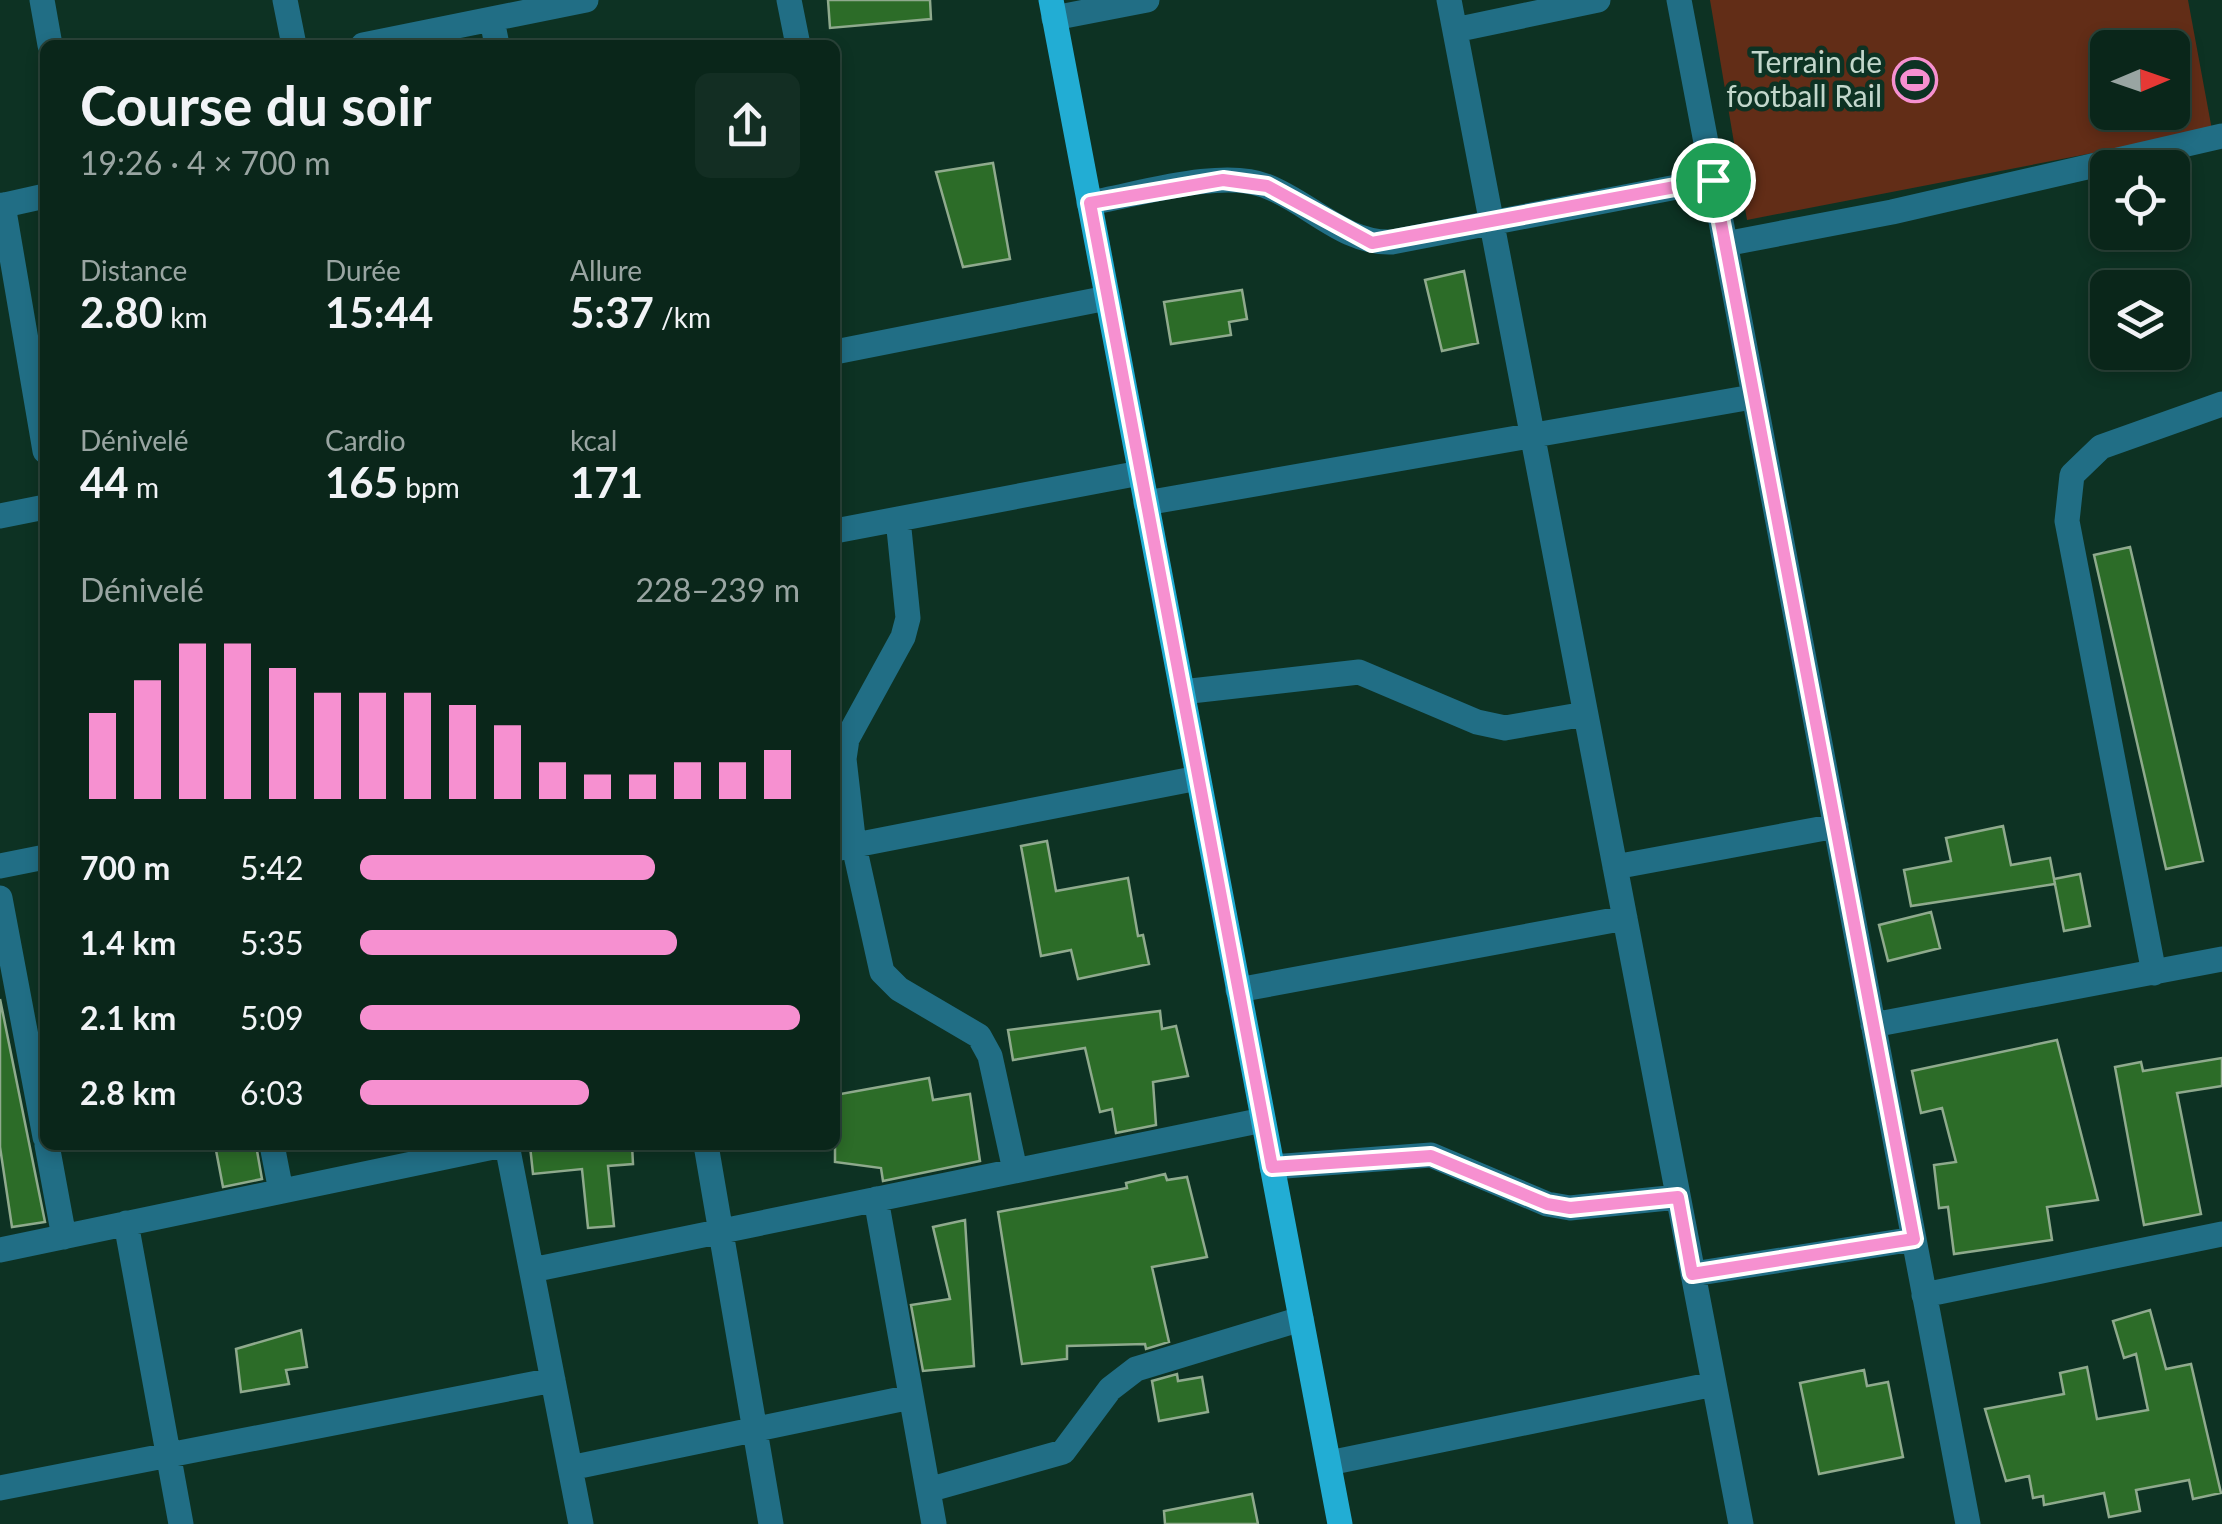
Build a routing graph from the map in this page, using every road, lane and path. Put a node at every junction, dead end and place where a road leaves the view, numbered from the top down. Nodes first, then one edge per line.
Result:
1 (42, 0) edge
2 (285, 0) edge
3 (586, 0) edge
4 (789, 0) edge
5 (1148, 0) edge
6 (1448, 0) edge
7 (1598, 0) edge
8 (1679, 0) edge
9 (1052, 9) edge
10 (1454, 30) junction
11 (494, 32) edge
12 (49, 40) edge
13 (293, 40) edge
14 (414, 40) edge
15 (797, 40) edge
16 (2222, 136) edge
17 (1713, 180) junction
18 (40, 197) edge
19 (1090, 203) junction
20 (2, 205) edge
21 (1492, 222) junction
22 (1725, 244) junction
23 (1108, 298) junction
24 (840, 351) edge
25 (1752, 397) junction
26 (2222, 404) edge
27 (40, 422) edge
28 (1532, 435) junction
29 (1140, 473) junction
30 (1146, 504) junction
31 (40, 508) edge
32 (0, 516) edge
33 (898, 518) junction
34 (840, 530) edge
35 (1182, 692) junction
36 (1585, 714) junction
37 (1198, 778) junction
38 (1836, 826) junction
39 (844, 848) edge
40 (40, 859) edge
41 (0, 866) edge
42 (1615, 868) junction
43 (0, 898) edge
44 (1624, 918) junction
45 (2222, 958) edge
46 (2154, 974) junction
47 (1238, 990) junction
48 (1873, 1025) junction
49 (40, 1110) edge
50 (1263, 1120) junction
51 (47, 1150) edge
52 (273, 1150) edge
53 (481, 1150) edge
54 (506, 1150) edge
55 (707, 1150) edge
56 (1272, 1167) junction
57 (1015, 1170) junction
58 (281, 1191) junction
59 (1678, 1197) junction
60 (876, 1199) junction
61 (126, 1223) junction
62 (721, 1230) junction
63 (2222, 1234) edge
64 (64, 1236) junction
65 (1914, 1239) junction
66 (0, 1250) edge
67 (532, 1270) junction
68 (1692, 1274) junction
69 (1924, 1296) junction
70 (1301, 1319) junction
71 (553, 1380) junction
72 (1714, 1384) junction
73 (911, 1397) junction
74 (752, 1430) junction
75 (170, 1455) junction
76 (1328, 1463) junction
77 (570, 1468) junction
78 (0, 1488) edge
79 (928, 1490) junction
80 (181, 1524) edge
81 (581, 1524) edge
82 (771, 1524) edge
83 (934, 1524) edge
84 (1340, 1524) edge
85 (1741, 1524) edge
86 (1968, 1524) edge

1 - 12 street
2 - 13 street
3 - 11 street
4 - 15 street
5 - 9 street
6 - 10 street
7 - 10 street
8 - 17 street
9 - 19 main road
10 - 21 street
11 - 14 street
16 - 22 street
17 - 21 street
17 - 22 street
18 - 20 street
19 - 21 street
19 - 23 main road
20 - 27 street
21 - 28 street
22 - 25 street
23 - 24 street
23 - 29 main road
25 - 28 street
25 - 38 street
26 - 46 street
28 - 30 street
28 - 36 street
29 - 30 main road
29 - 33 street
30 - 35 main road
31 - 32 street
33 - 34 street
33 - 39 street
35 - 36 street
35 - 37 main road
36 - 42 street
37 - 39 street
37 - 47 main road
38 - 42 street
38 - 48 street
39 - 57 street
40 - 41 street
42 - 44 street
43 - 49 street
44 - 47 street
44 - 59 street
45 - 46 street
46 - 48 street
47 - 50 main road
48 - 65 street
50 - 56 main road
50 - 57 street
51 - 64 street
52 - 58 street
53 - 58 street
54 - 67 street
55 - 62 street
56 - 59 street
56 - 70 main road
57 - 60 street
58 - 61 street
59 - 68 street
60 - 62 street
60 - 73 street
61 - 64 street
61 - 75 street
62 - 67 street
62 - 74 street
63 - 69 street
64 - 66 street
65 - 68 street
65 - 69 street
67 - 71 street
68 - 72 street
69 - 86 street
70 - 76 main road
70 - 79 street
71 - 75 street
71 - 77 street
72 - 76 street
72 - 85 street
73 - 74 street
73 - 79 street
74 - 77 street
74 - 82 street
75 - 78 street
75 - 80 street
76 - 84 main road
77 - 81 street
79 - 83 street

